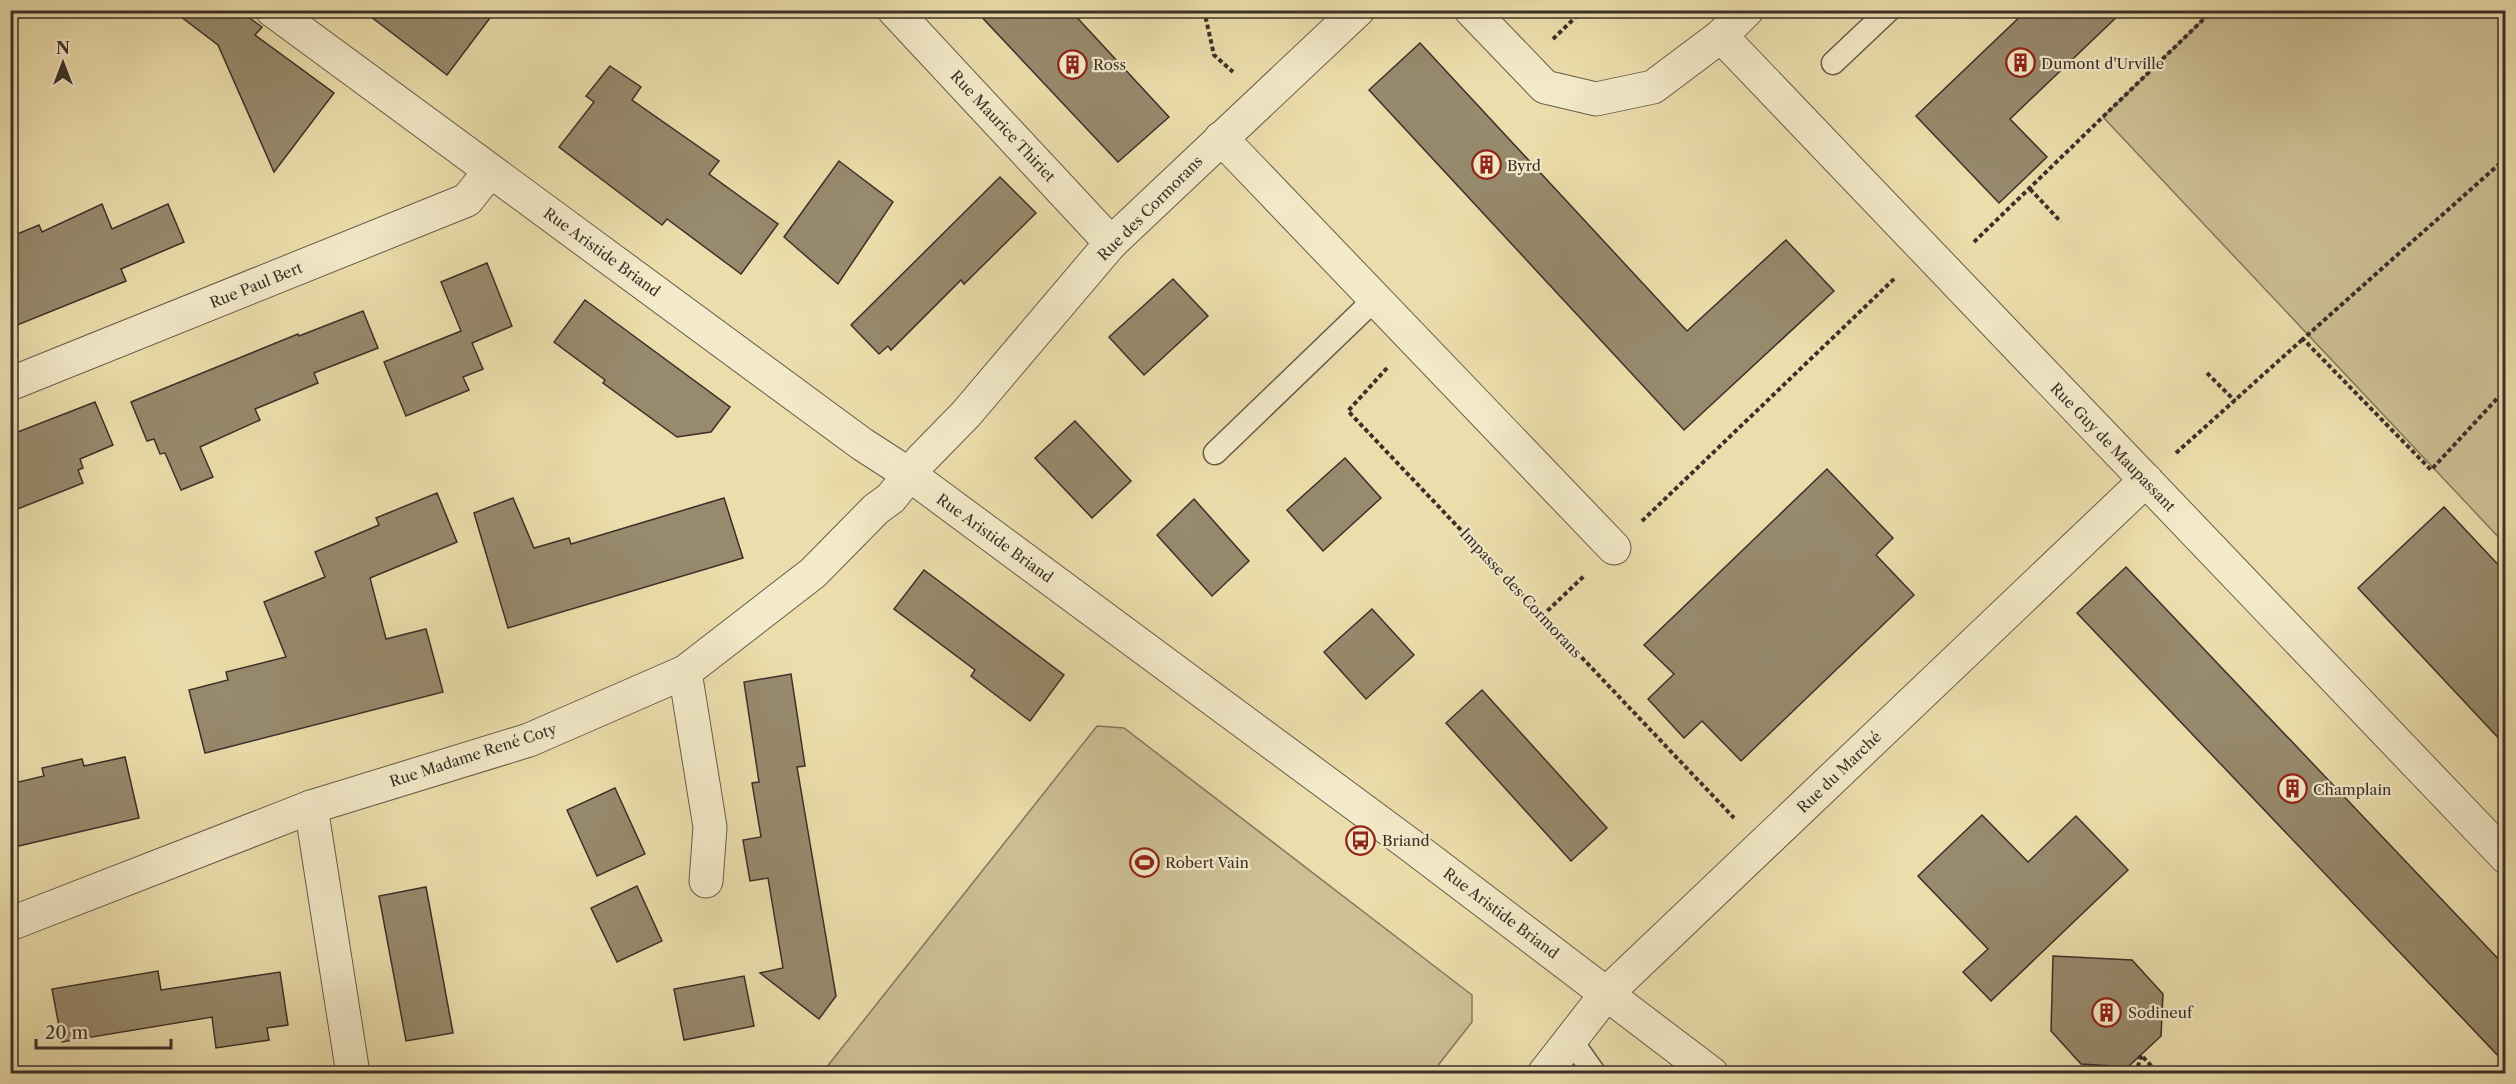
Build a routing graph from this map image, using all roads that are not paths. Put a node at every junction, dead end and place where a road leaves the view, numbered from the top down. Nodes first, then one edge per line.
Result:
1 (272, 10) edge
2 (894, 10) edge
3 (1358, 10) edge
4 (1471, 10) edge
5 (1747, 10) edge
6 (1889, 10) edge
7 (1721, 36) junction
8 (1833, 63) dead end
9 (1221, 138) junction
10 (490, 171) junction
11 (1111, 243) junction
12 (1375, 299) junction
13 (10, 384) edge
14 (1215, 453) dead end
15 (910, 475) junction
16 (2146, 480) junction
17 (1614, 548) road end
18 (685, 672) junction
19 (311, 807) junction
20 (2505, 857) edge
21 (706, 881) dead end
22 (10, 924) edge
23 (1606, 993) junction
24 (1571, 1040) junction
25 (353, 1074) edge
26 (1544, 1074) edge
27 (1595, 1074) edge
28 (1712, 1074) edge

1 - 10 street, Rue Aristide Briand
2 - 11 street, Rue Maurice Thiriet
3 - 9 street, Rue des Cormorans
4 - 7 street
5 - 7 street
6 - 8 lane
7 - 16 street, Rue Guy de Maupassant
9 - 11 street, Rue des Cormorans
9 - 12 street
10 - 13 street, Rue Paul Bert
10 - 15 street, Rue Aristide Briand
11 - 15 street, Rue des Cormorans
12 - 14 lane
12 - 17 street
15 - 18 street, Rue Madame René Coty
15 - 23 street, Rue Aristide Briand
16 - 20 street, Rue Guy de Maupassant
16 - 23 street, Rue du Marché
18 - 19 street, Rue Madame René Coty
18 - 21 street
19 - 22 street, Rue Madame René Coty
19 - 25 street
23 - 24 street, Rue du Marché
23 - 28 street, Rue Aristide Briand
24 - 26 street, Rue du Marché
24 - 27 lane

